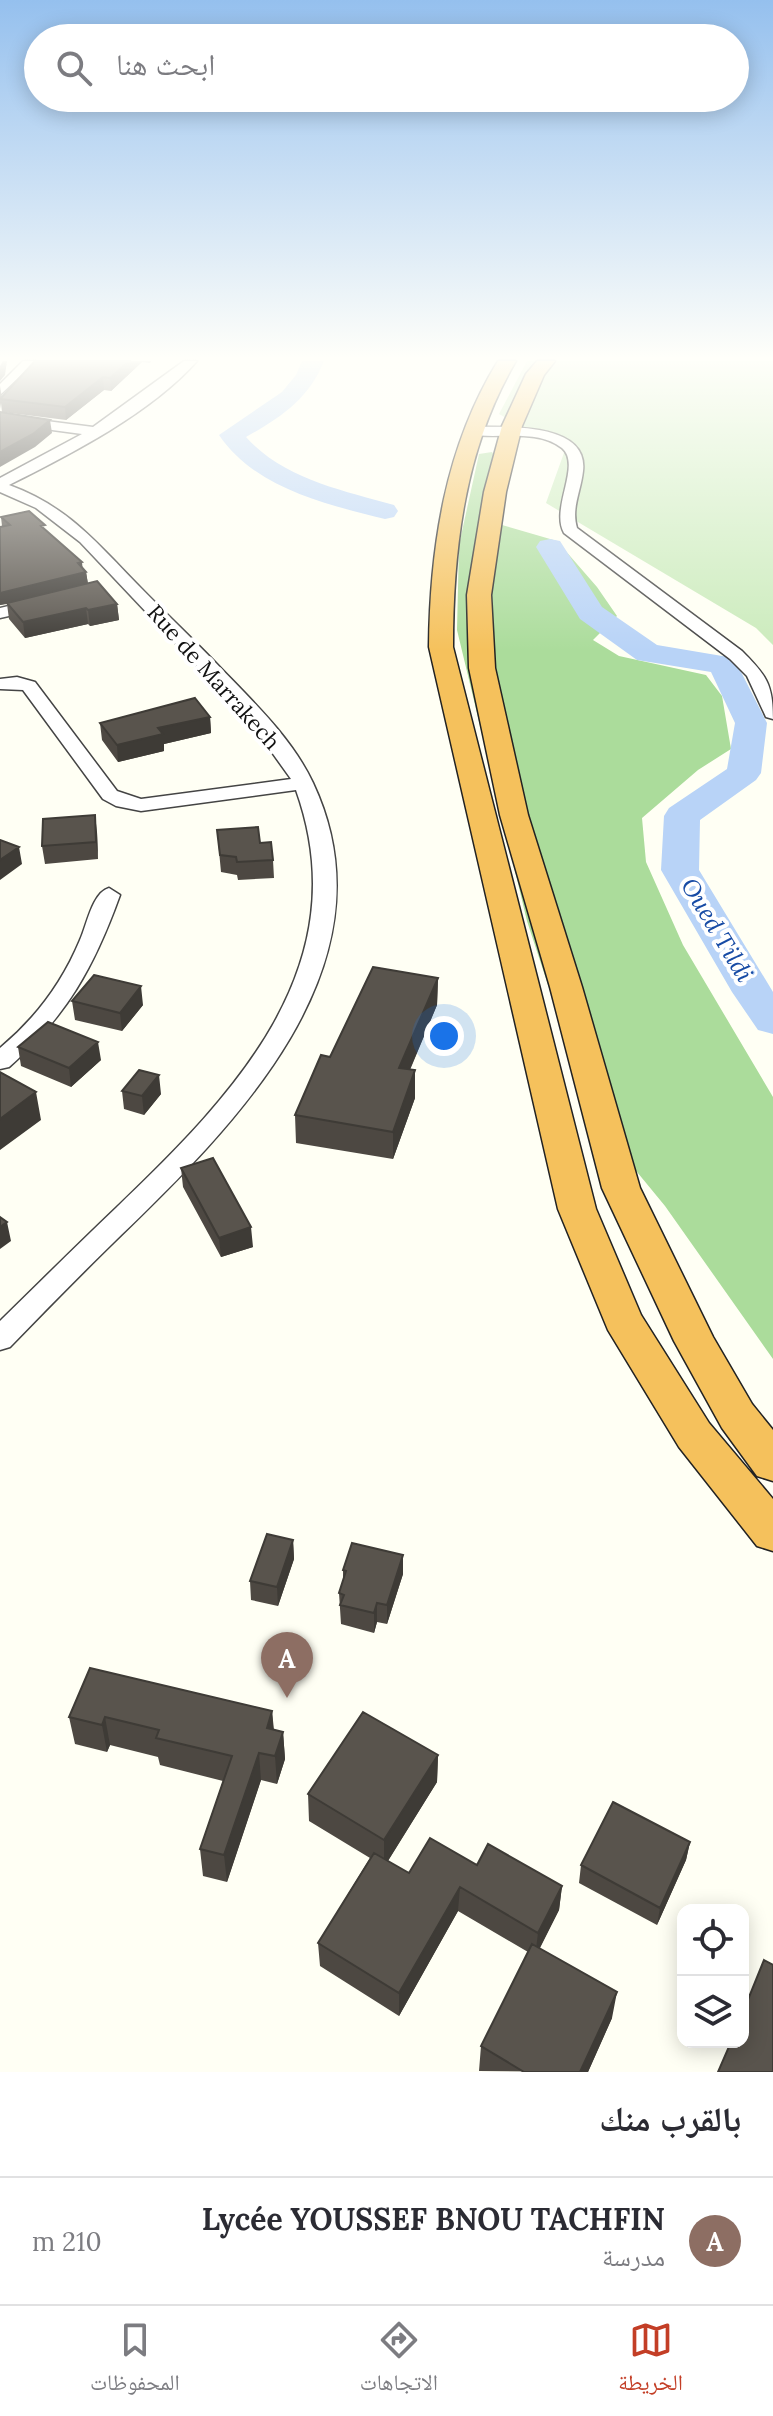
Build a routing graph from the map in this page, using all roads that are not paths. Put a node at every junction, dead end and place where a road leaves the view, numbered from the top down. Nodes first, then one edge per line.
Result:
1 (54, 458) edge
2 (466, 458) edge
3 (505, 458) edge
4 (575, 458) edge
5 (0, 486) edge
6 (56, 599) edge
7 (0, 613) edge
8 (0, 684) edge
9 (773, 713) edge
10 (303, 783) junction
11 (109, 895) dead end
12 (0, 1061) edge
13 (0, 1339) edge
14 (773, 1463) edge
15 (773, 1532) edge

1 - 5 street
2 - 15 highway
3 - 14 highway
4 - 9 street
5 - 10 street, Rue de Marrakech
6 - 7 street
8 - 10 street
10 - 13 street, Rue de Marrakech
11 - 12 street

